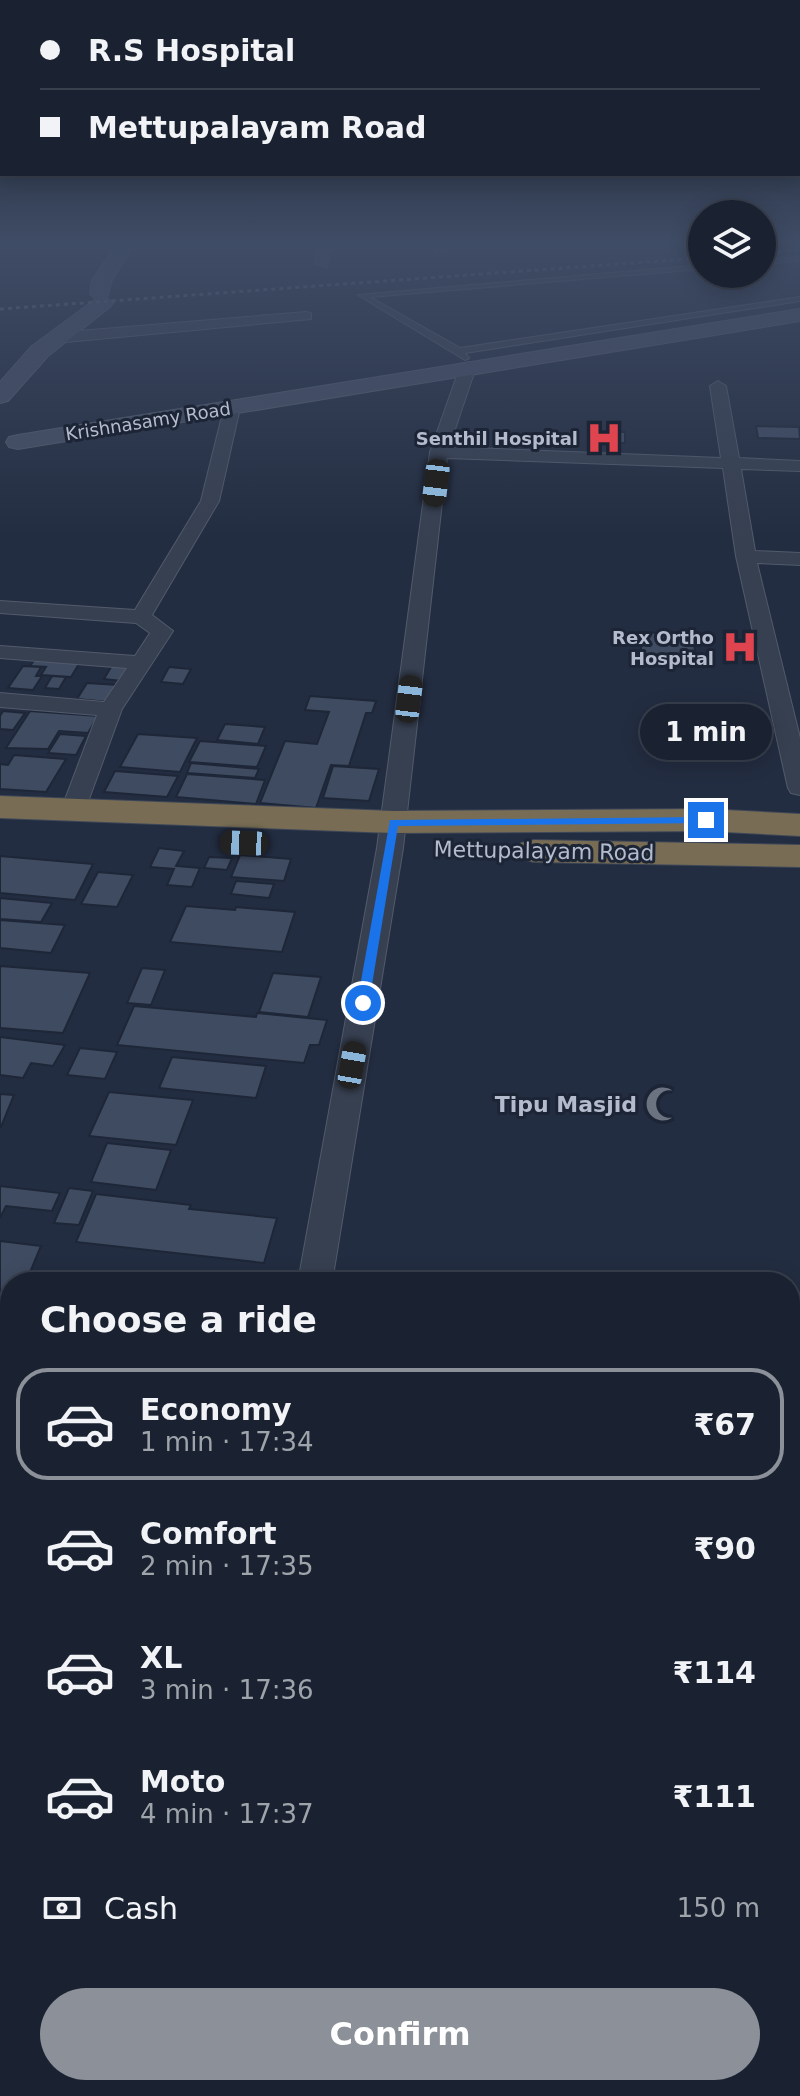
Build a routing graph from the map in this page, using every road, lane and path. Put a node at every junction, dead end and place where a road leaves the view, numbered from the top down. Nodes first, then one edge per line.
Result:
1 (49, 343) edge
2 (52, 343) edge
3 (439, 343) edge
4 (550, 343) edge
5 (564, 343) edge
6 (583, 343) edge
7 (464, 358) junction
8 (718, 386) dead end
9 (232, 408) junction
10 (7, 411) edge
11 (439, 452) junction
12 (731, 462) junction
13 (800, 466) edge
14 (746, 556) junction
15 (800, 559) edge
16 (0, 607) edge
17 (141, 617) junction
18 (0, 652) edge
19 (141, 663) junction
20 (0, 700) edge
21 (111, 709) junction
22 (800, 788) edge
23 (0, 807) edge
24 (73, 810) junction
25 (800, 825) edge
26 (0, 832) edge
27 (392, 835) junction
28 (800, 856) edge
29 (317, 1272) edge

1 - 10 main road
2 - 10 main road
3 - 7 lane
4 - 7 lane
5 - 7 main road
6 - 7 main road, Krishnasamy Road
7 - 9 main road, Krishnasamy Road
7 - 10 main road
7 - 11 street
8 - 12 street
9 - 10 main road, Krishnasamy Road
9 - 17 street
11 - 12 street
11 - 27 street
12 - 13 street
12 - 14 street
14 - 15 street
14 - 22 street
16 - 17 street
17 - 19 street
18 - 19 street
19 - 21 street
20 - 21 street
21 - 24 street
23 - 24 highway, Mettupalayam Road
24 - 27 highway, Mettupalayam Road
25 - 27 highway, Mettupalayam Road
26 - 27 highway, Mettupalayam Road
27 - 28 highway, Mettupalayam Road
27 - 29 street

